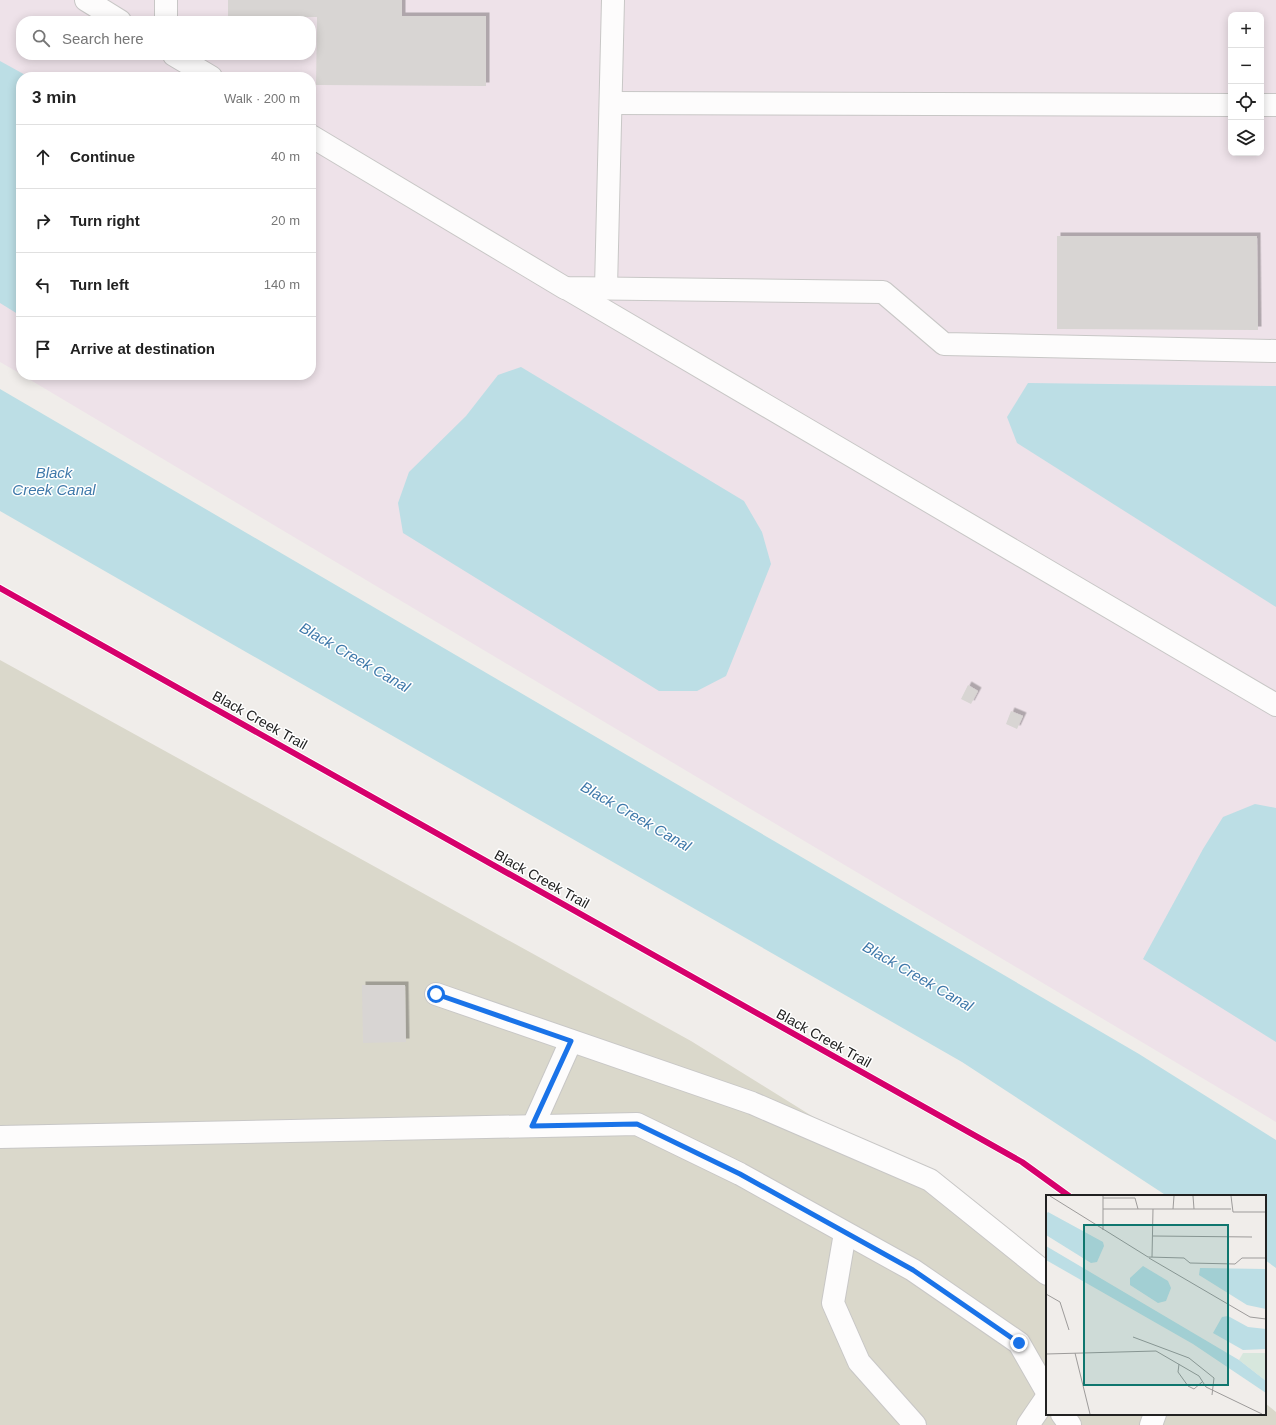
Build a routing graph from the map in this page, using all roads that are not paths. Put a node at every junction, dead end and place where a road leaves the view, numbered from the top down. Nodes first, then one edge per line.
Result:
1 (86, 0) edge
2 (166, 0) edge
3 (613, 0) edge
4 (112, 16) edge
5 (166, 16) edge
6 (182, 60) edge
7 (203, 72) edge
8 (611, 103) junction
9 (1228, 105) edge
10 (1264, 105) edge
11 (1276, 105) edge
12 (316, 139) edge
13 (565, 288) junction
14 (606, 288) junction
15 (1276, 351) edge
16 (1276, 705) edge
17 (436, 994) dead end
18 (571, 1041) junction
19 (532, 1126) junction
20 (0, 1136) edge
21 (845, 1233) junction
22 (1046, 1273) edge
23 (1046, 1390) edge
24 (1046, 1398) edge
25 (1063, 1415) edge
26 (1156, 1415) edge
27 (914, 1425) edge
28 (1028, 1425) edge
29 (1070, 1425) edge
30 (1151, 1425) edge

1 - 4 lane
2 - 5 lane
3 - 8 lane
6 - 7 lane
8 - 9 lane
8 - 14 lane
10 - 11 lane
12 - 13 lane
13 - 14 lane
13 - 16 lane
14 - 15 lane
17 - 18 lane
18 - 19 lane
18 - 22 lane
19 - 20 lane
19 - 21 lane
21 - 23 lane
21 - 27 lane
24 - 28 lane
25 - 29 lane
26 - 30 lane

